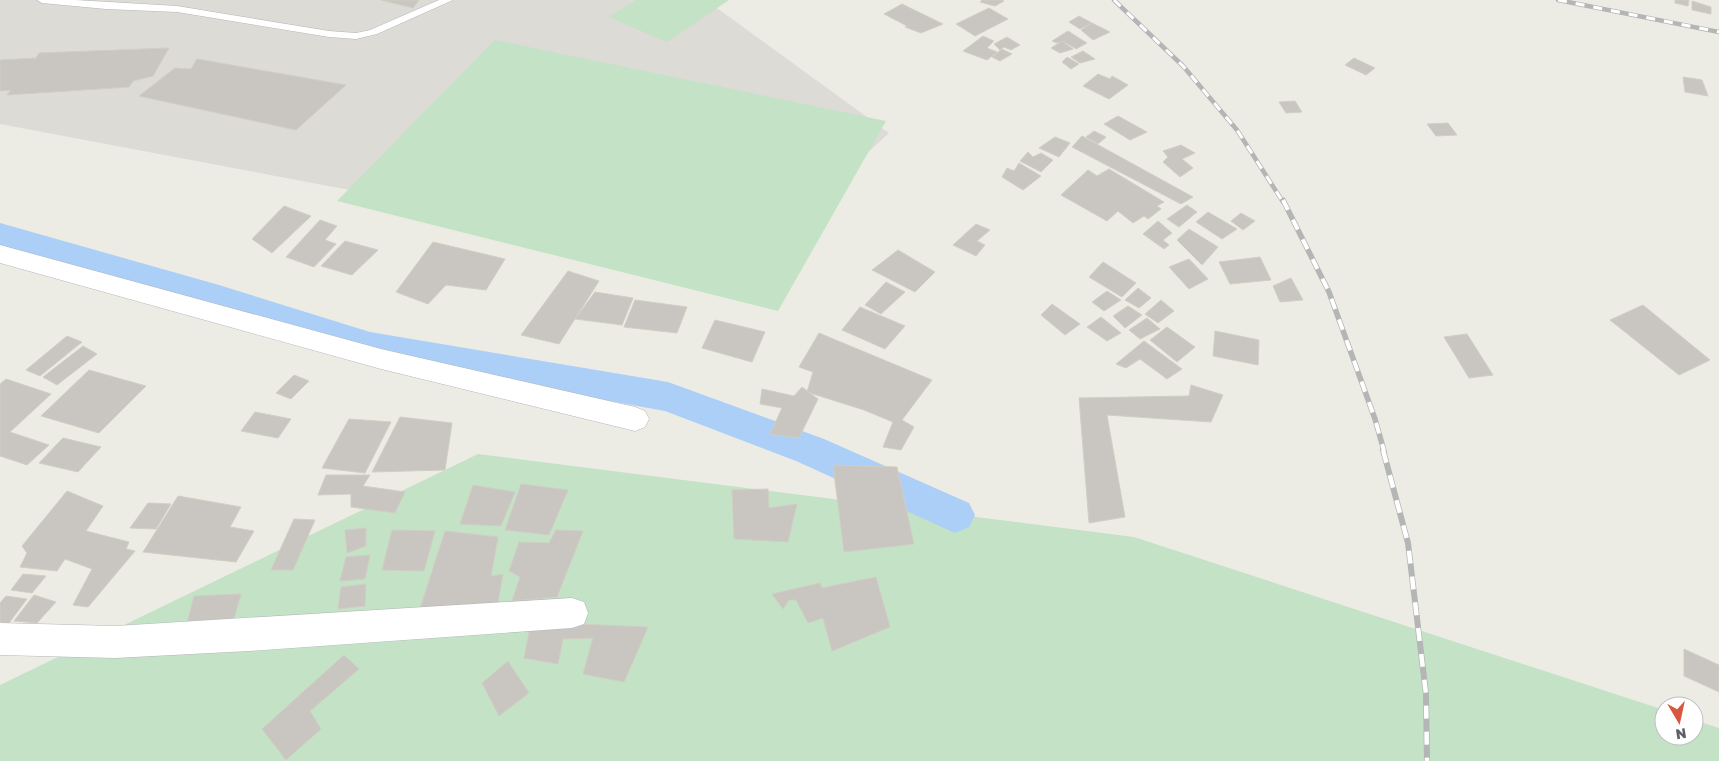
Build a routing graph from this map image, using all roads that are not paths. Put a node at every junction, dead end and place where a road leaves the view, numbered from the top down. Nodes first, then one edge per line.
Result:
1 (42, 0) edge
2 (448, 0) edge
3 (0, 254) edge
4 (635, 419) dead end
5 (572, 613) dead end
6 (0, 639) edge

1 - 2 lane
3 - 4 street
5 - 6 street

